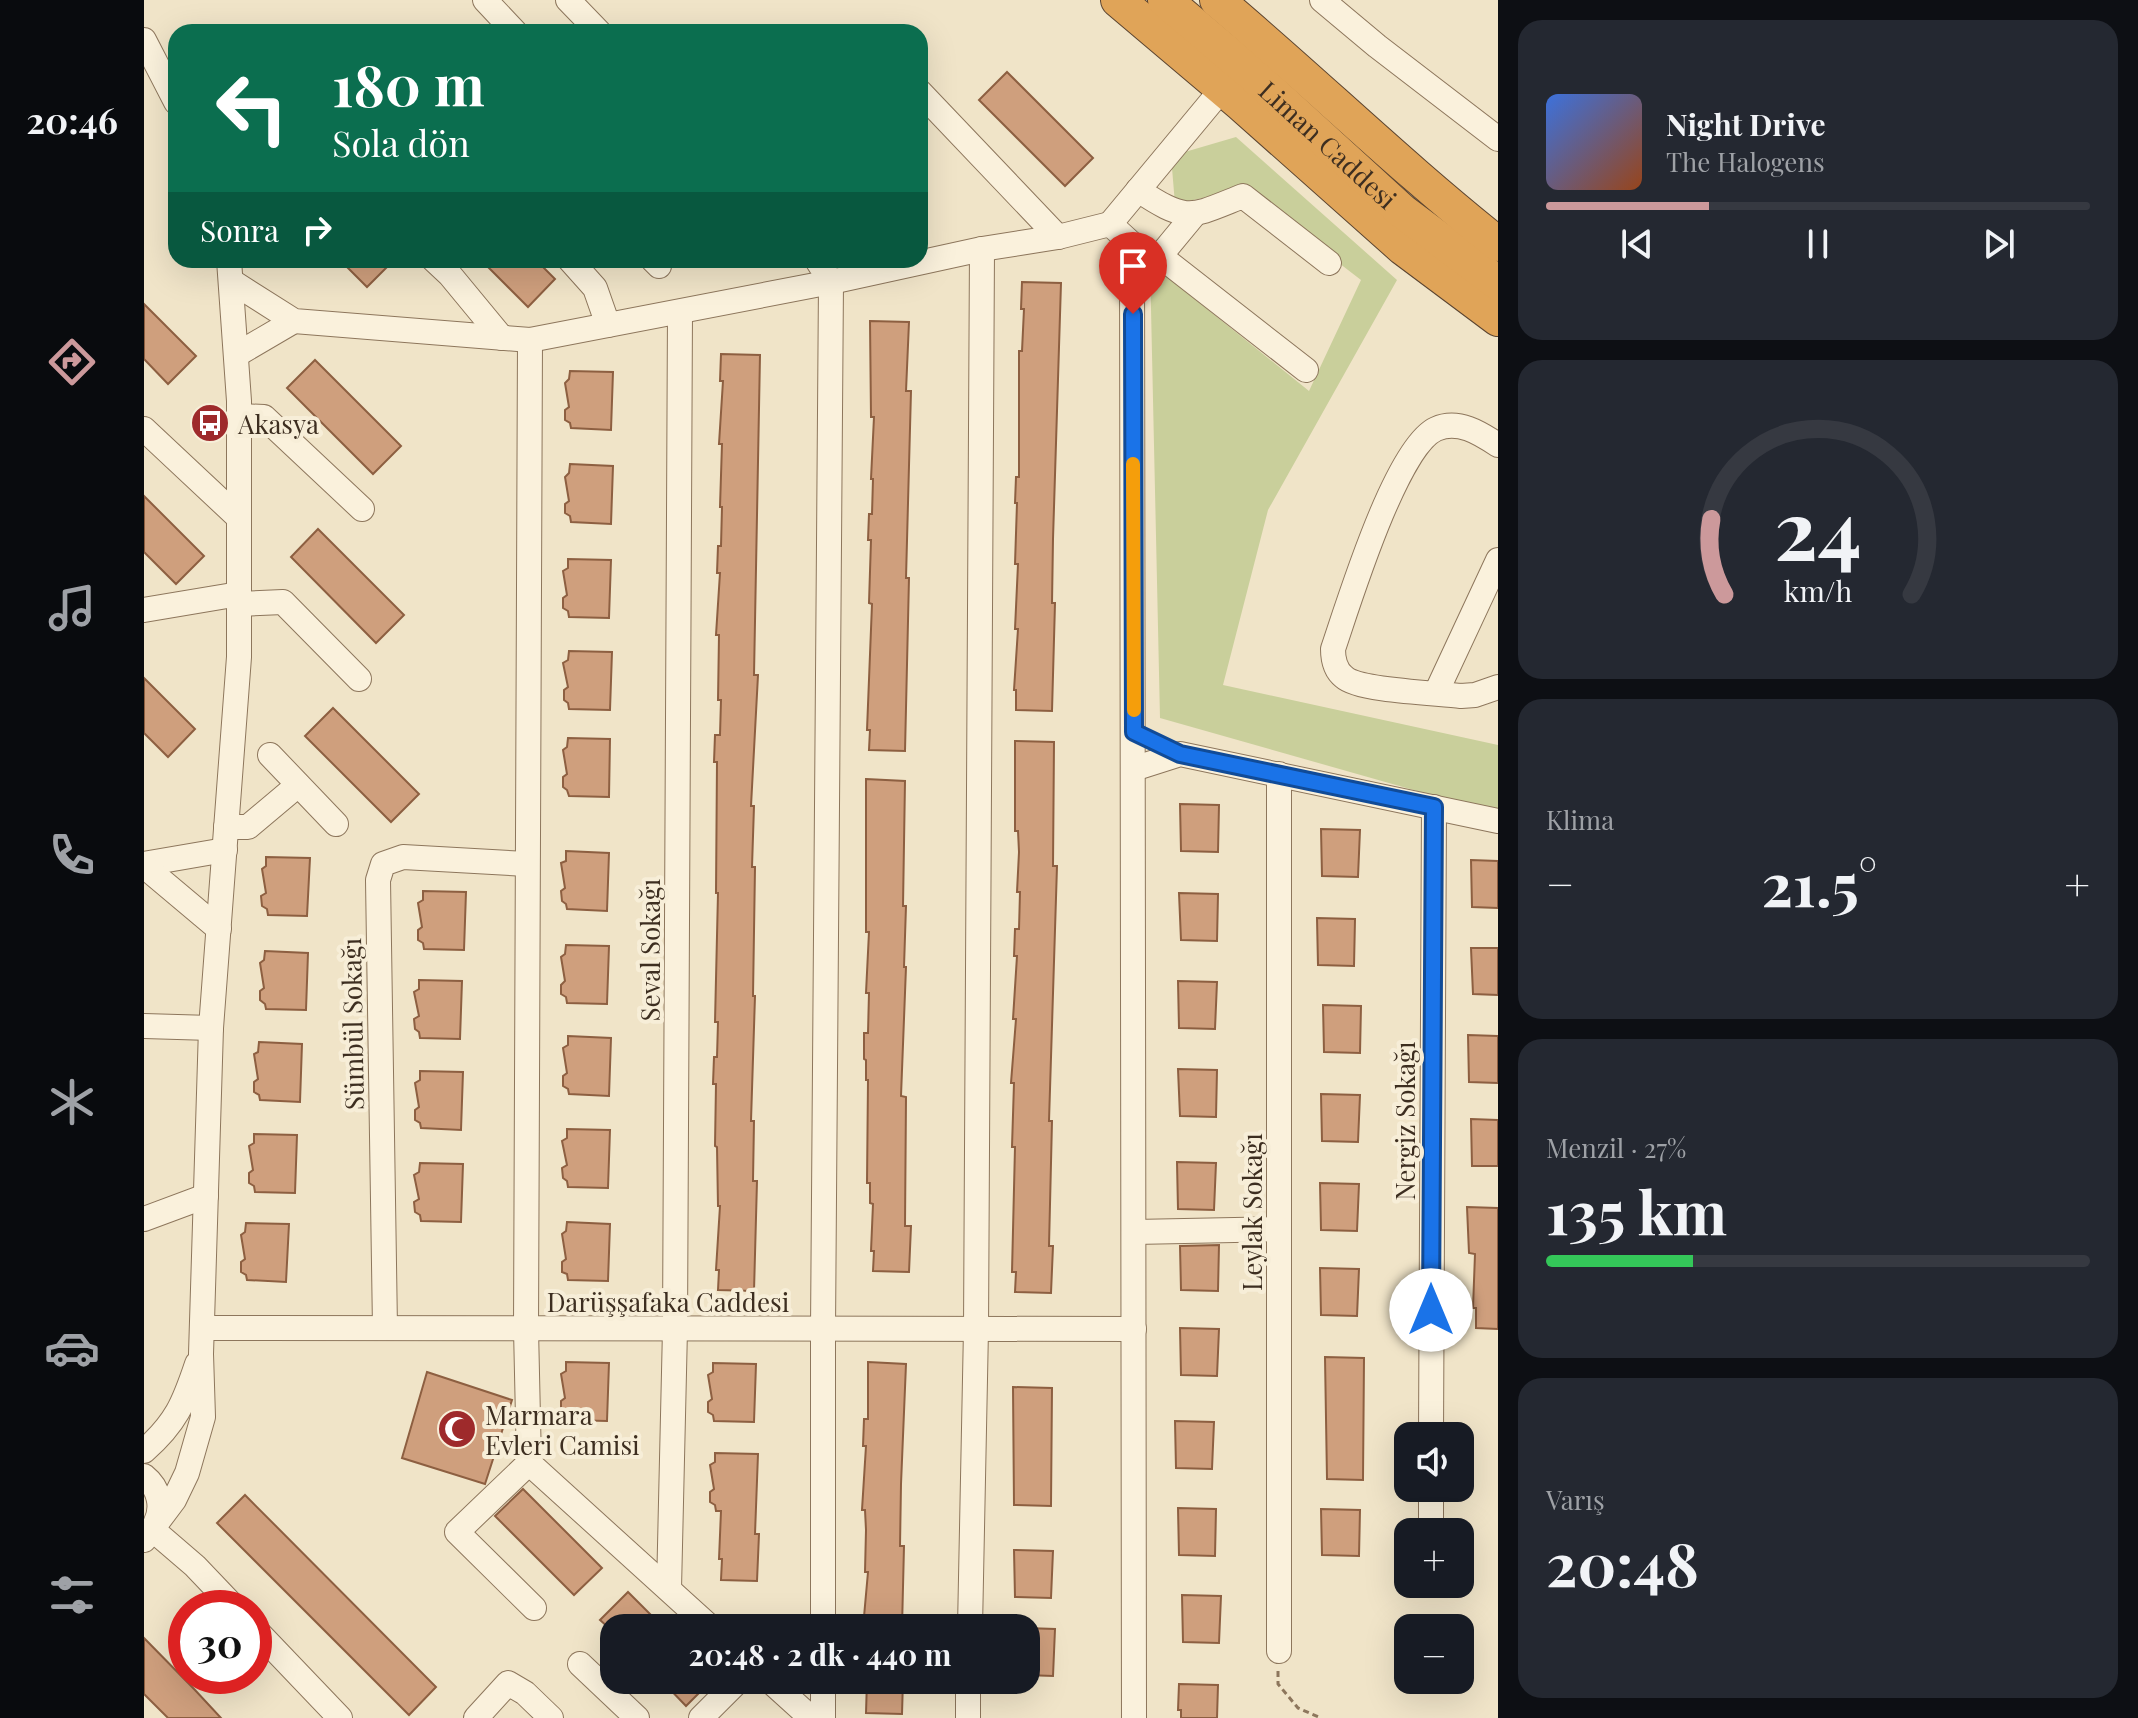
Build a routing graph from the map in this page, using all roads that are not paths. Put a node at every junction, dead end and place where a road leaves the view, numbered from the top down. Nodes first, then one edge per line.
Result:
1 (485, 0) edge
2 (568, 0) edge
3 (1118, 0) edge
4 (1165, 0) edge
5 (1217, 0) edge
6 (1322, 0) edge
7 (508, 24) edge
8 (591, 24) edge
9 (144, 40) edge
10 (1236, 80) junction
11 (168, 86) edge
12 (928, 100) edge
13 (1498, 139) edge
14 (1321, 176) junction
15 (1138, 190) junction
16 (1402, 211) junction
17 (1193, 216) junction
18 (1110, 224) junction
19 (1058, 237) junction
20 (1498, 244) edge
21 (982, 249) junction
22 (1132, 249) junction
23 (1160, 256) junction
24 (928, 261) edge
25 (1329, 263) dead end
26 (443, 268) edge
27 (577, 268) edge
28 (822, 268) edge
29 (895, 268) edge
30 (230, 271) edge
31 (831, 282) junction
32 (1498, 283) edge
33 (680, 312) junction
34 (1498, 319) edge
35 (294, 321) junction
36 (608, 325) junction
37 (502, 338) junction
38 (530, 340) junction
39 (236, 355) junction
40 (1306, 370) dead end
41 (239, 416) junction
42 (144, 429) edge
43 (1498, 445) edge
44 (362, 509) dead end
45 (239, 518) junction
46 (1498, 560) edge
47 (239, 599) junction
48 (148, 603) edge
49 (359, 679) dead end
50 (1498, 687) edge
51 (1436, 693) junction
52 (1134, 732) junction
53 (1180, 754) junction
54 (270, 755) dead end
55 (1133, 769) junction
56 (1279, 774) junction
57 (298, 785) junction
58 (1434, 807) junction
59 (1498, 821) edge
60 (336, 824) dead end
61 (226, 838) junction
62 (527, 864) junction
63 (144, 865) edge
64 (219, 929) junction
65 (144, 1026) edge
66 (211, 1028) junction
67 (206, 1196) junction
68 (144, 1219) edge
69 (1279, 1229) junction
70 (1134, 1232) junction
71 (202, 1328) junction
72 (385, 1328) junction
73 (526, 1329) junction
74 (675, 1329) junction
75 (823, 1329) junction
76 (976, 1329) junction
77 (1134, 1329) junction
78 (201, 1354) junction
79 (1431, 1422) edge
80 (144, 1451) edge
81 (529, 1463) junction
82 (144, 1476) edge
83 (147, 1536) edge
84 (669, 1589) junction
85 (218, 1590) edge
86 (534, 1608) dead end
87 (696, 1614) edge
88 (823, 1614) edge
89 (970, 1614) edge
90 (272, 1647) edge
91 (1279, 1651) road end
92 (580, 1664) dead end
93 (725, 1694) edge
94 (784, 1694) edge
95 (823, 1694) edge
96 (968, 1694) edge
97 (340, 1718) edge
98 (476, 1718) edge
99 (551, 1718) edge
100 (637, 1718) edge
101 (701, 1718) edge
102 (811, 1718) edge
103 (823, 1718) edge
104 (968, 1718) edge
105 (1134, 1718) edge

1 - 7 street
2 - 8 street
3 - 10 highway
4 - 10 highway, Liman Caddesi
5 - 20 highway, Liman Caddesi
6 - 13 street
9 - 11 street
10 - 14 highway
10 - 15 street
10 - 16 highway, Liman Caddesi
12 - 19 street
14 - 16 highway
14 - 34 highway
15 - 17 street
15 - 18 street
16 - 32 highway, Liman Caddesi
17 - 23 street
17 - 25 street
18 - 19 street
18 - 22 street
19 - 21 street
21 - 24 street
21 - 76 street
22 - 23 street
22 - 52 street
23 - 40 street
26 - 37 street
27 - 36 street
28 - 31 street
29 - 31 street
30 - 35 street
30 - 39 street
31 - 33 street
31 - 75 street
33 - 36 street
33 - 74 street, Seval Sokağı
35 - 37 street
35 - 39 street
36 - 38 street
37 - 38 street
38 - 62 street
39 - 41 street
41 - 44 street
41 - 45 street
42 - 45 street
43 - 51 street
45 - 47 street
46 - 51 street
47 - 48 street
47 - 49 street
47 - 61 street
50 - 51 street
52 - 53 street
52 - 55 street
53 - 55 street
53 - 56 street
54 - 57 street
55 - 70 street
56 - 58 street
56 - 69 street, Leylak Sokağı
57 - 60 street
57 - 61 street
58 - 59 street
58 - 79 street, Nergiz Sokağı
61 - 63 street
61 - 64 street
62 - 72 street, Sümbül Sokağı
62 - 73 street
63 - 64 street
64 - 66 street
65 - 66 street
66 - 67 street
67 - 68 street
67 - 71 street
69 - 70 street
69 - 91 street, Leylak Sokağı
70 - 77 street
71 - 72 street, Darüşşafaka Caddesi
71 - 78 street
72 - 73 street, Darüşşafaka Caddesi
73 - 74 street, Darüşşafaka Caddesi
73 - 81 street
74 - 75 street, Darüşşafaka Caddesi
74 - 84 street, Seval Sokağı
75 - 76 street, Darüşşafaka Caddesi
75 - 88 street
76 - 77 street, Darüşşafaka Caddesi
76 - 89 street
77 - 105 street
78 - 80 street
78 - 83 street
81 - 84 street
81 - 86 street
82 - 83 street
83 - 85 street
84 - 87 street
90 - 97 street
92 - 100 street
93 - 101 street
94 - 102 street
95 - 103 street
96 - 104 street
98 - 99 street

